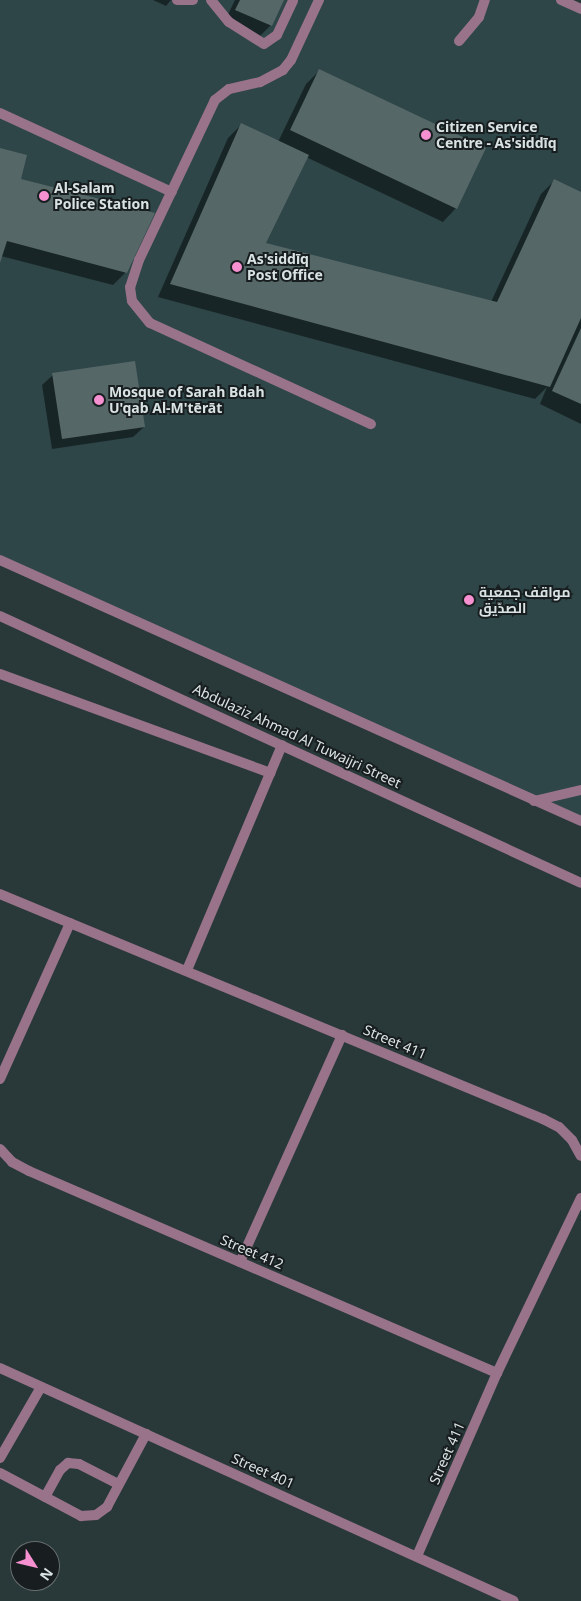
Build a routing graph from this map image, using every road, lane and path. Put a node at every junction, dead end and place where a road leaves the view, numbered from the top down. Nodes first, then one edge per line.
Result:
1 (177, 0) edge
2 (193, 0) edge
3 (211, 0) edge
4 (293, 0) edge
5 (319, 0) edge
6 (485, 0) edge
7 (561, 0) edge
8 (581, 9) edge
9 (459, 41) dead end
10 (0, 112) edge
11 (172, 192) junction
12 (371, 424) dead end
13 (0, 560) edge
14 (0, 616) edge
15 (0, 674) edge
16 (282, 745) junction
17 (270, 773) junction
18 (581, 790) edge
19 (534, 800) junction
20 (581, 821) edge
21 (581, 883) edge
22 (0, 894) edge
23 (70, 924) junction
24 (187, 970) junction
25 (342, 1035) junction
26 (0, 1079) edge
27 (0, 1149) edge
28 (581, 1156) edge
29 (581, 1198) edge
30 (240, 1262) junction
31 (0, 1368) edge
32 (497, 1373) junction
33 (41, 1387) junction
34 (146, 1434) junction
35 (0, 1458) edge
36 (0, 1473) edge
37 (118, 1484) junction
38 (45, 1498) junction
39 (417, 1556) junction
40 (514, 1601) edge

1 - 2 street
3 - 4 street
5 - 11 street
6 - 9 street
7 - 8 street
10 - 11 street
11 - 12 street
13 - 19 street
14 - 16 street, Abdulaziz Ahmad Al Tuwaijri Street
15 - 17 street
16 - 17 street
16 - 21 street, Abdulaziz Ahmad Al Tuwaijri Street
17 - 24 street
18 - 19 street
19 - 20 street
22 - 23 street, Street 411
23 - 24 street, Street 411
23 - 26 street
24 - 25 street, Street 411
25 - 28 street, Street 411
25 - 30 street
27 - 30 street, Street 412
29 - 32 street, Street 411
30 - 32 street, Street 412
31 - 33 street, Street 401
32 - 39 street, Street 411
33 - 34 street, Street 401
33 - 35 street
34 - 37 street
34 - 39 street, Street 401
36 - 38 street
37 - 38 street
37 - 38 street
39 - 40 street, Street 401

